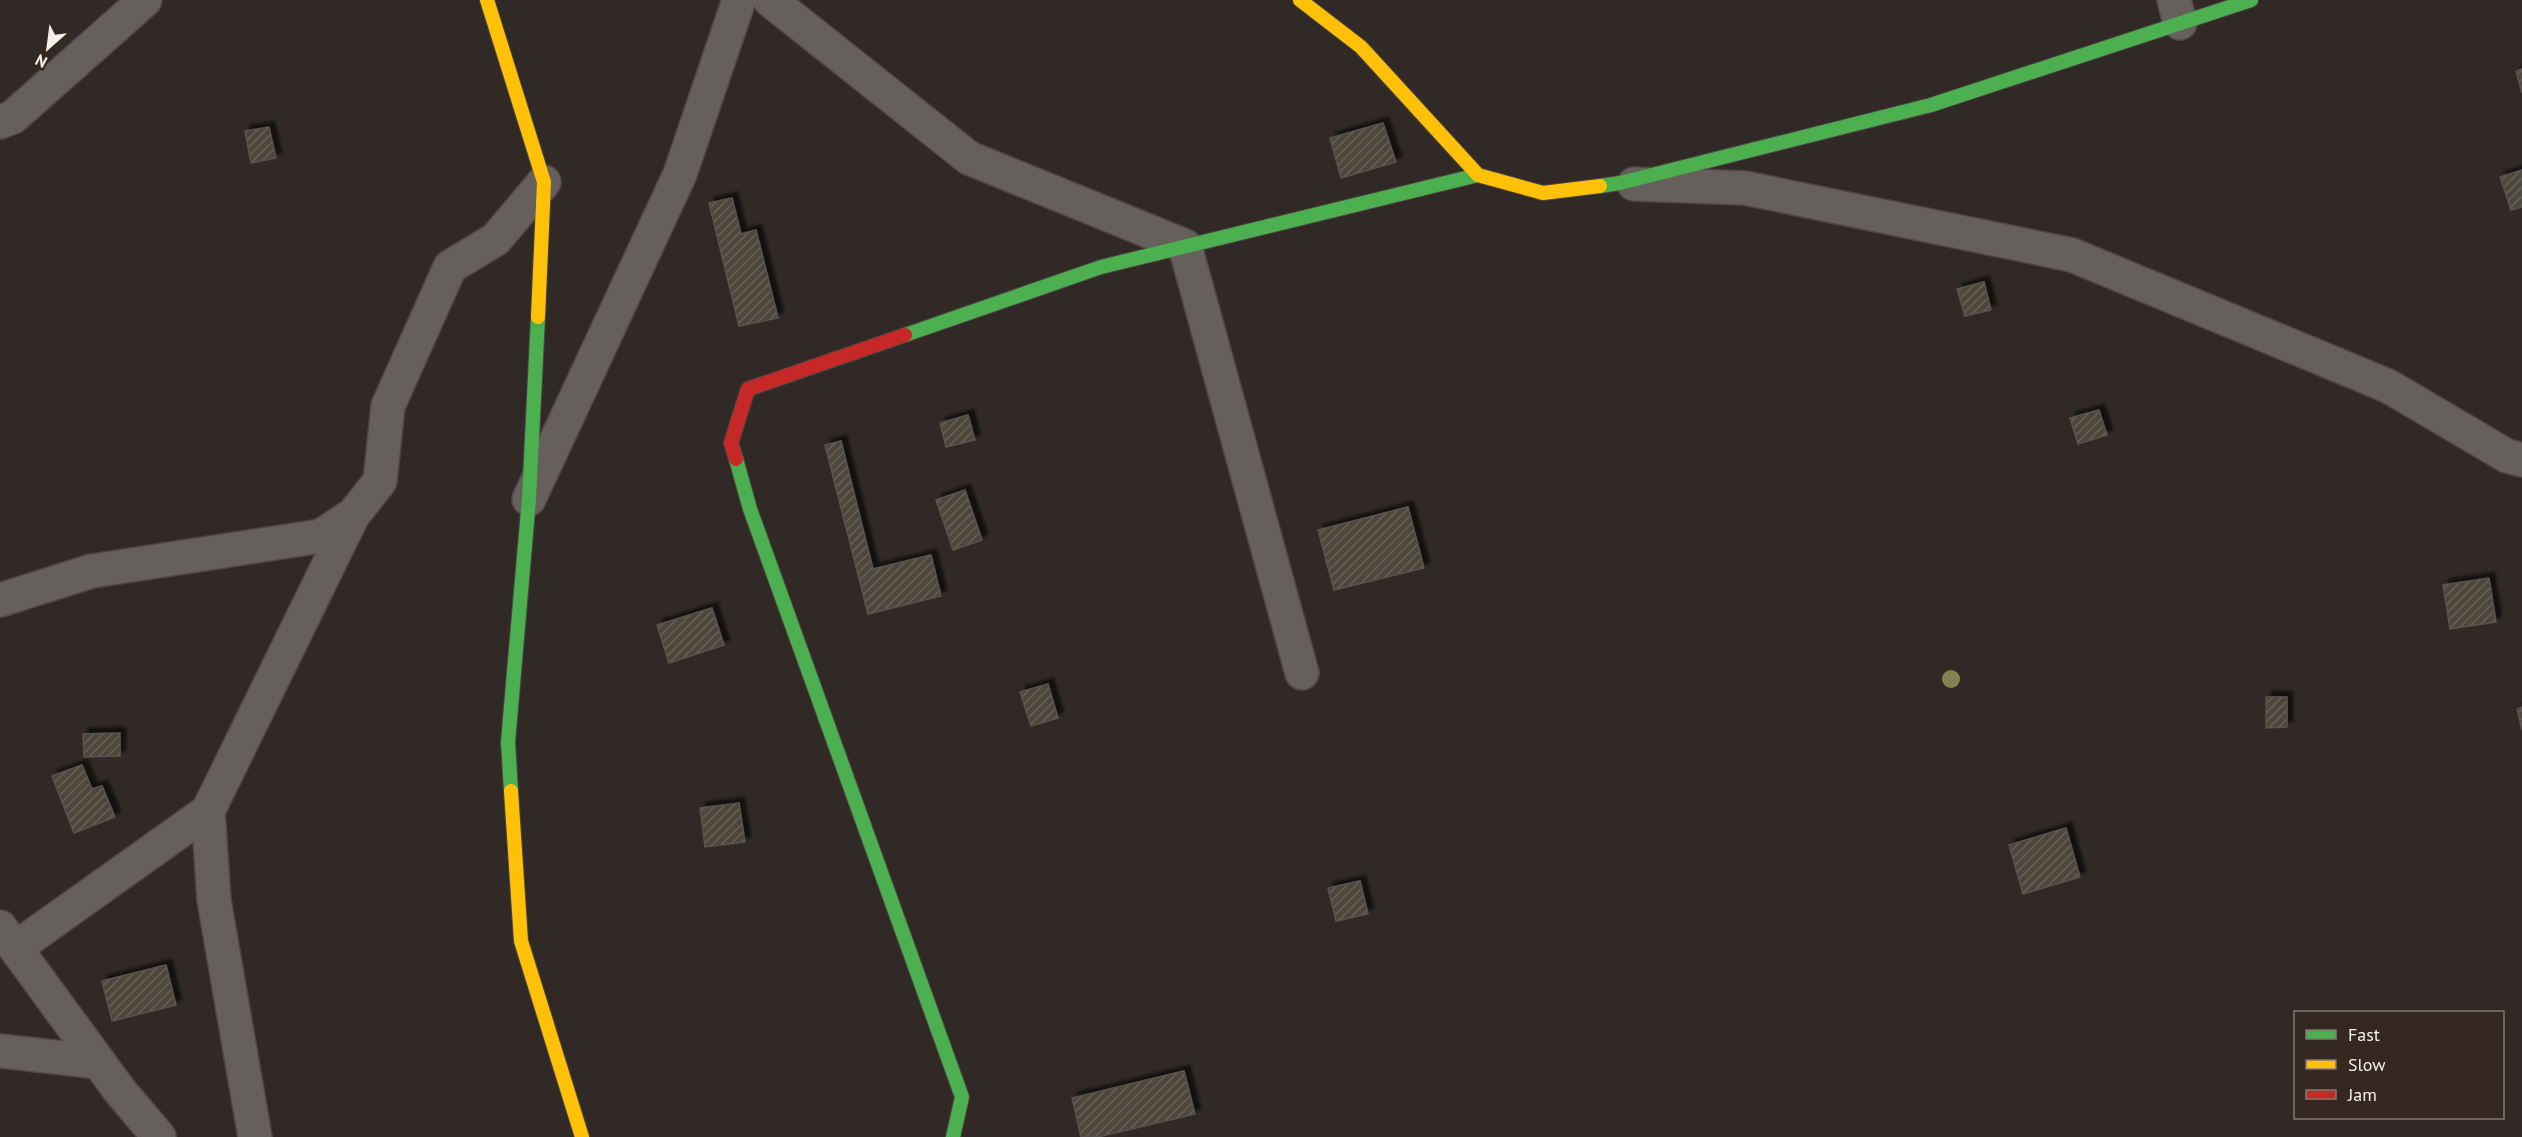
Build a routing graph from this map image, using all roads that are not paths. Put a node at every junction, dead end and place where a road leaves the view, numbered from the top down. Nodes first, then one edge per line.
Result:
1 (145, 0) edge
2 (487, 0) edge
3 (739, 0) edge
4 (770, 0) edge
5 (1300, 0) edge
6 (2251, 0) edge
7 (2177, 12) edge
8 (0, 122) edge
9 (1478, 175) junction
10 (544, 182) junction
11 (1620, 183) junction
12 (1185, 246) junction
13 (2522, 460) edge
14 (529, 499) junction
15 (354, 514) junction
16 (0, 600) edge
17 (1302, 673) dead end
18 (208, 811) junction
19 (8, 937) edge
20 (0, 1051) edge
21 (99, 1062) junction
22 (159, 1137) edge
23 (255, 1137) edge
24 (582, 1137) edge
25 (953, 1137) edge

1 - 8 street
2 - 10 street
3 - 14 street
4 - 12 street
5 - 9 street
6 - 7 street
7 - 11 street
9 - 11 street
9 - 12 street
10 - 14 street
10 - 15 street
11 - 13 street
12 - 17 street
12 - 25 street
14 - 24 street
15 - 16 street
15 - 18 street
18 - 19 street
18 - 23 street
19 - 21 street
20 - 21 street
21 - 22 street

